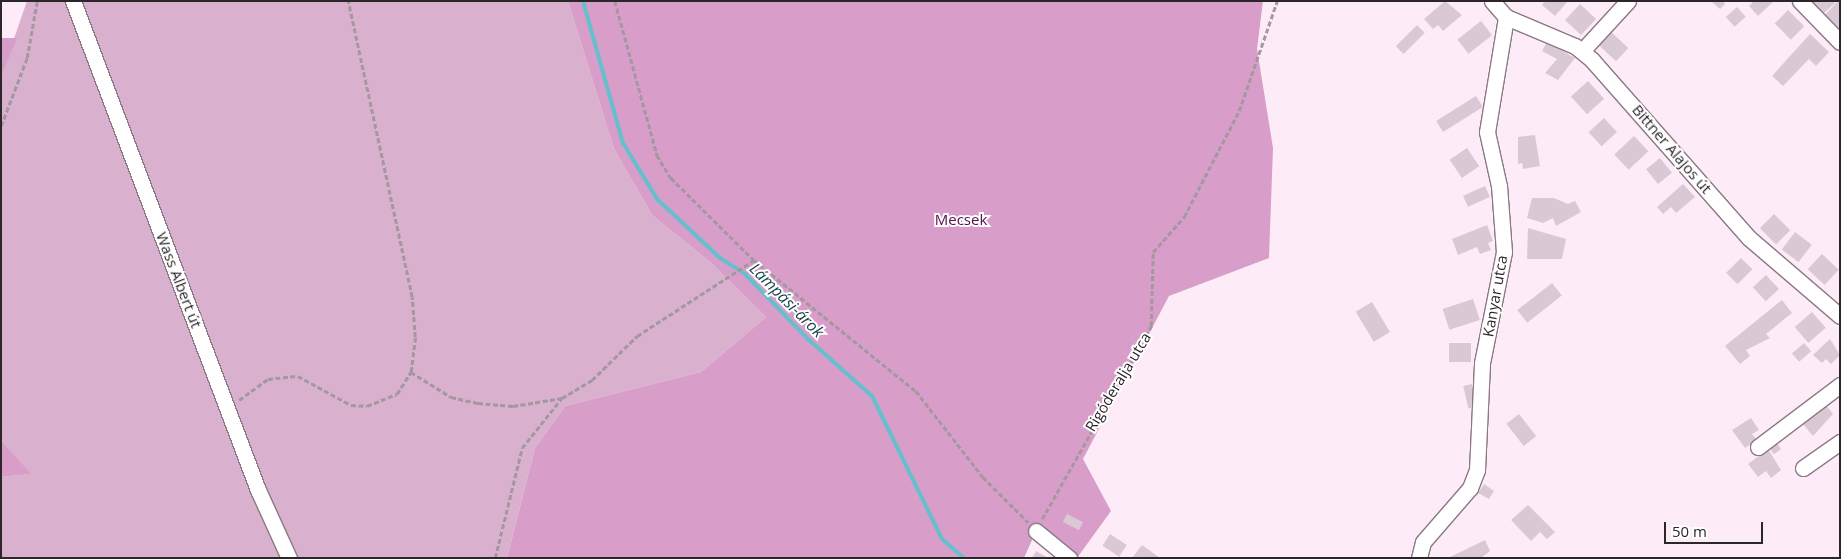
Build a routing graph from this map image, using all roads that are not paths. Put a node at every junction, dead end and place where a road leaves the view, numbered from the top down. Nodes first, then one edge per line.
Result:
1 (73, 1) edge
2 (1492, 1) edge
3 (1628, 1) edge
4 (1800, 1) edge
5 (1506, 17) junction
6 (1840, 42) edge
7 (1582, 52) junction
8 (1840, 316) edge
9 (1840, 385) edge
10 (1840, 442) edge
11 (1758, 447) dead end
12 (1803, 468) dead end
13 (1036, 531) road end
14 (289, 558) edge
15 (1068, 558) edge
16 (1419, 558) edge

1 - 14 street, Wass Albert út
2 - 5 street, Bittner Alajos út
3 - 7 street
4 - 6 street
5 - 7 street, Bittner Alajos út
5 - 16 street, Kanyar utca
7 - 8 street, Bittner Alajos út
9 - 11 street
10 - 12 street
13 - 15 street

